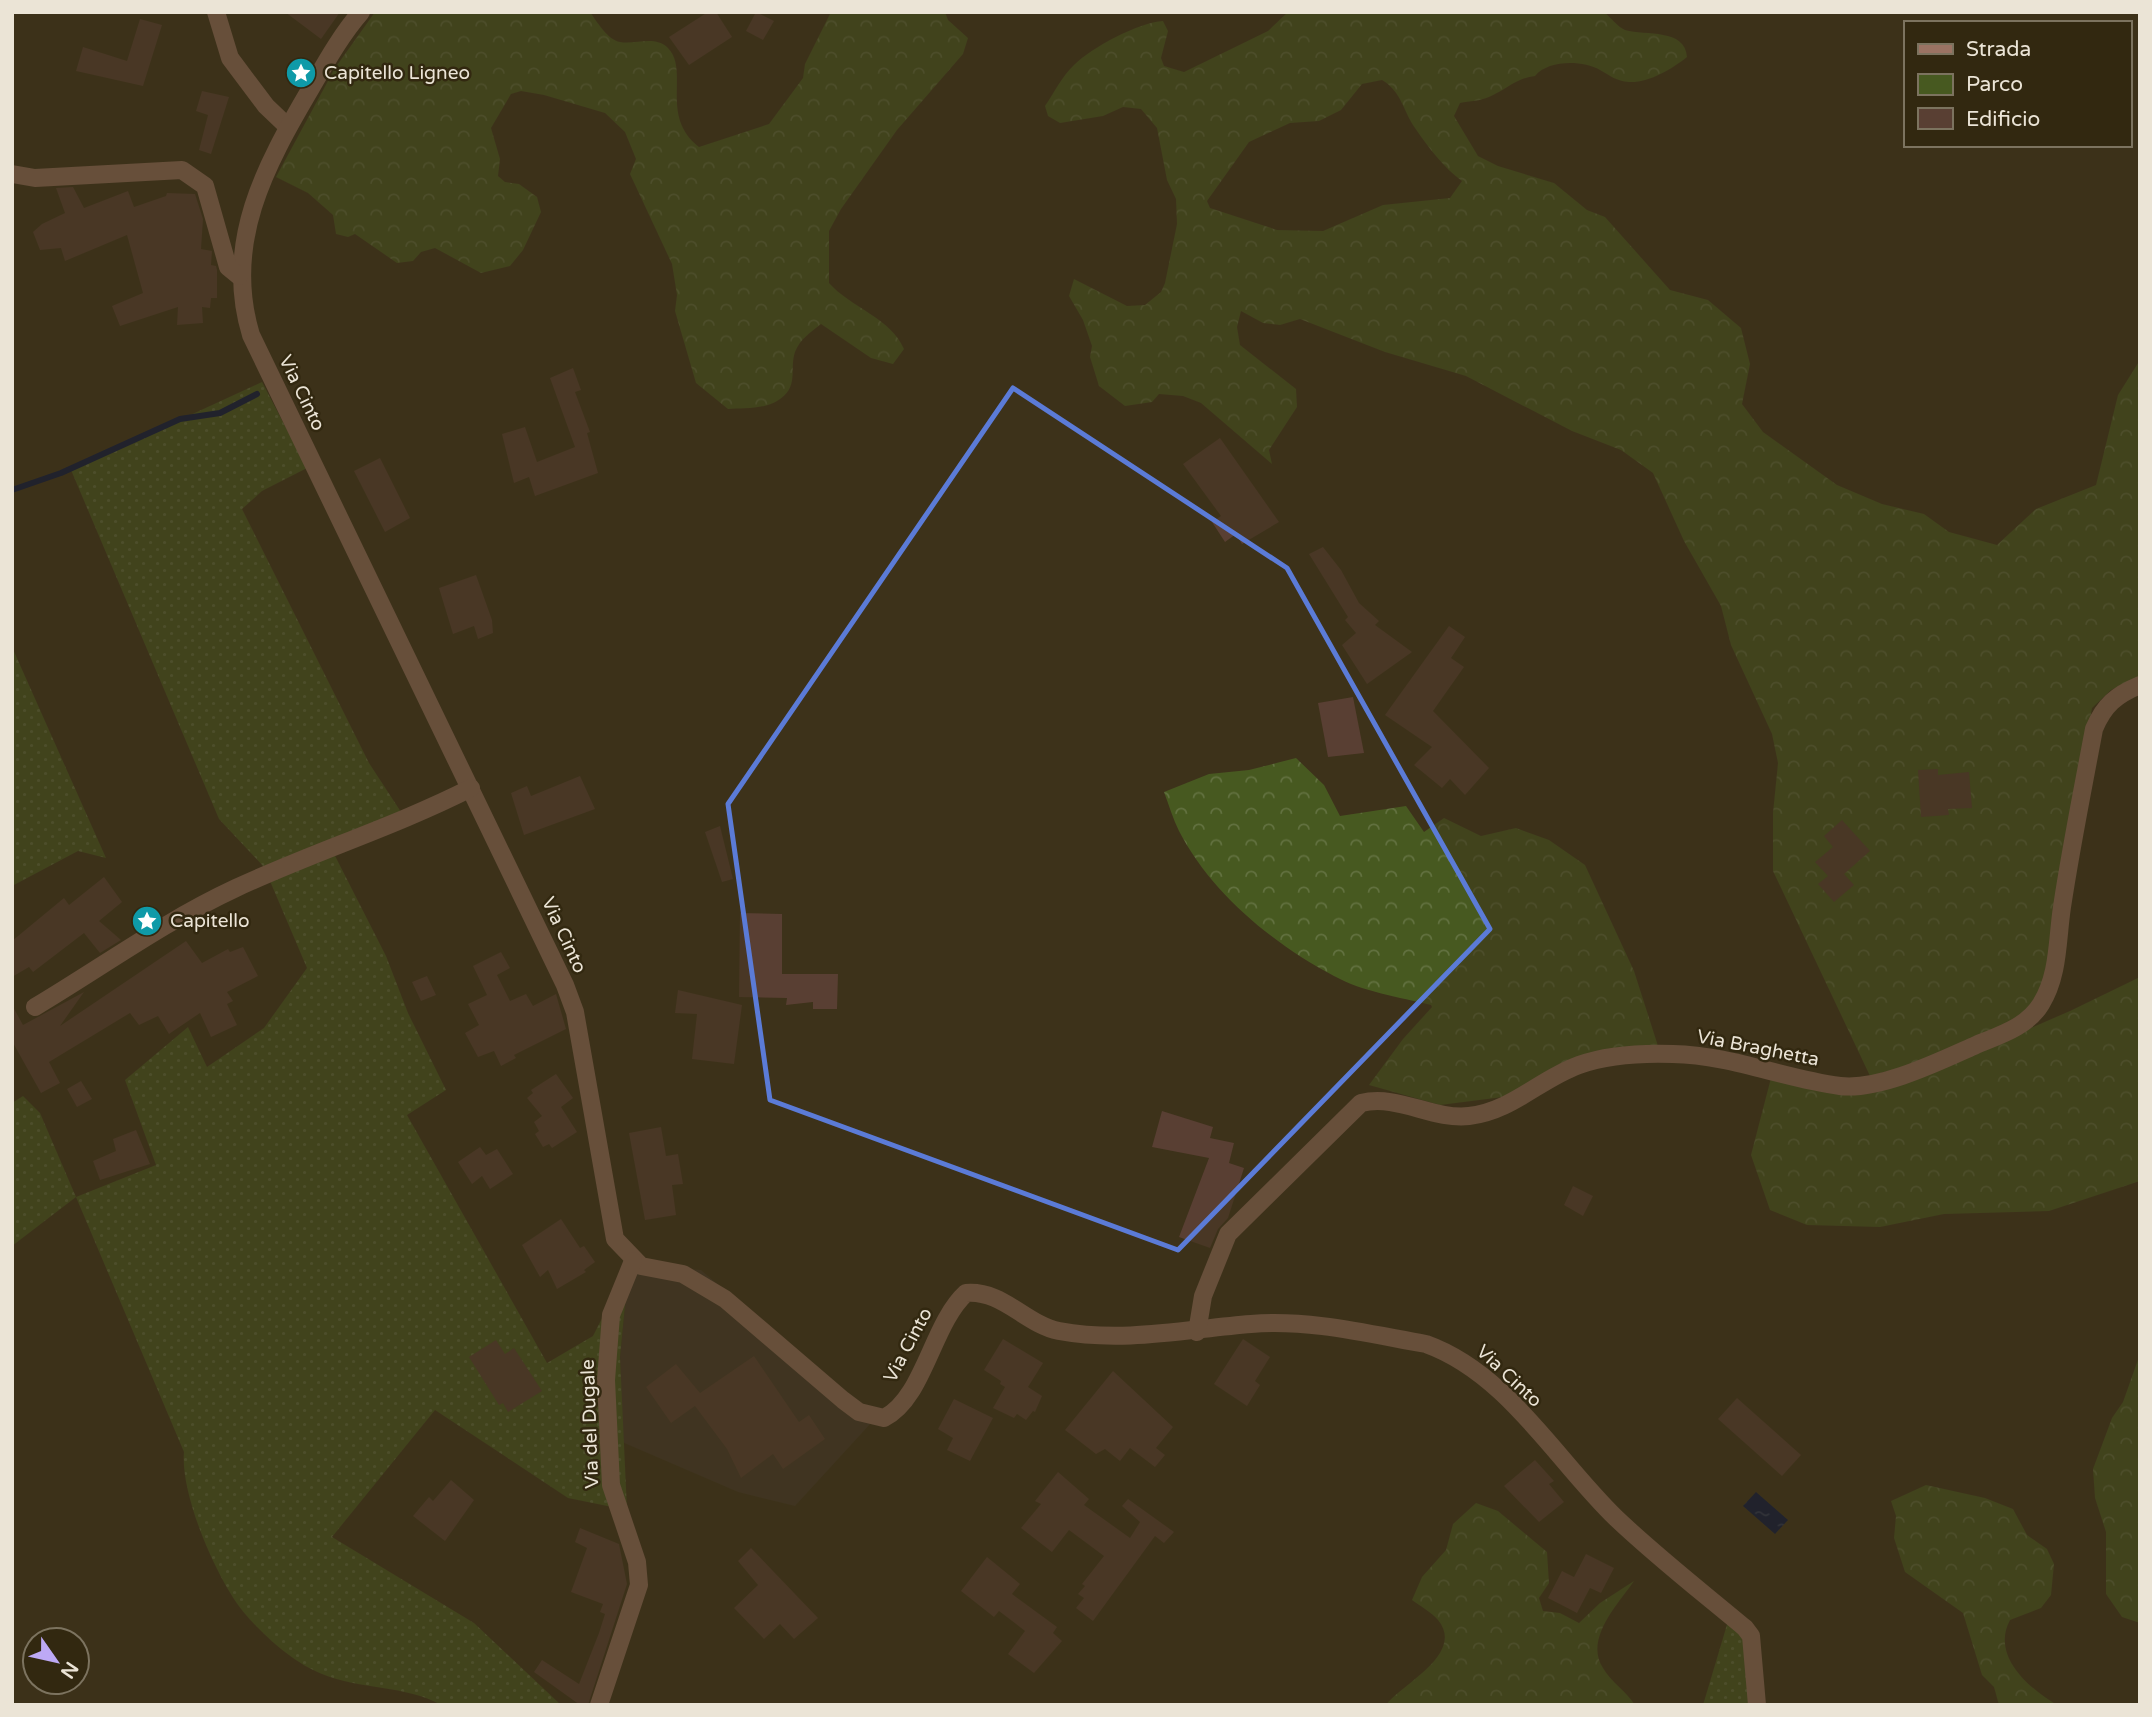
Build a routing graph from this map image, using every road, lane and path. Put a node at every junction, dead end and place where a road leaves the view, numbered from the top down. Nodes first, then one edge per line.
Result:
1 (216, 12) edge
2 (361, 12) edge
3 (288, 127) junction
4 (12, 174) edge
5 (239, 276) junction
6 (2140, 685) edge
7 (471, 788) junction
8 (35, 1007) dead end
9 (634, 1261) junction
10 (1197, 1332) junction
11 (599, 1705) edge
12 (1757, 1705) edge

1 - 3 street
2 - 3 street, Via Cinto
3 - 5 street, Via Cinto
4 - 5 street
5 - 7 street, Via Cinto
6 - 10 street, Via Braghetta
7 - 8 street
7 - 9 street, Via Cinto
9 - 10 street, Via Cinto
9 - 11 street, Via del Dugale
10 - 12 street, Via Cinto

